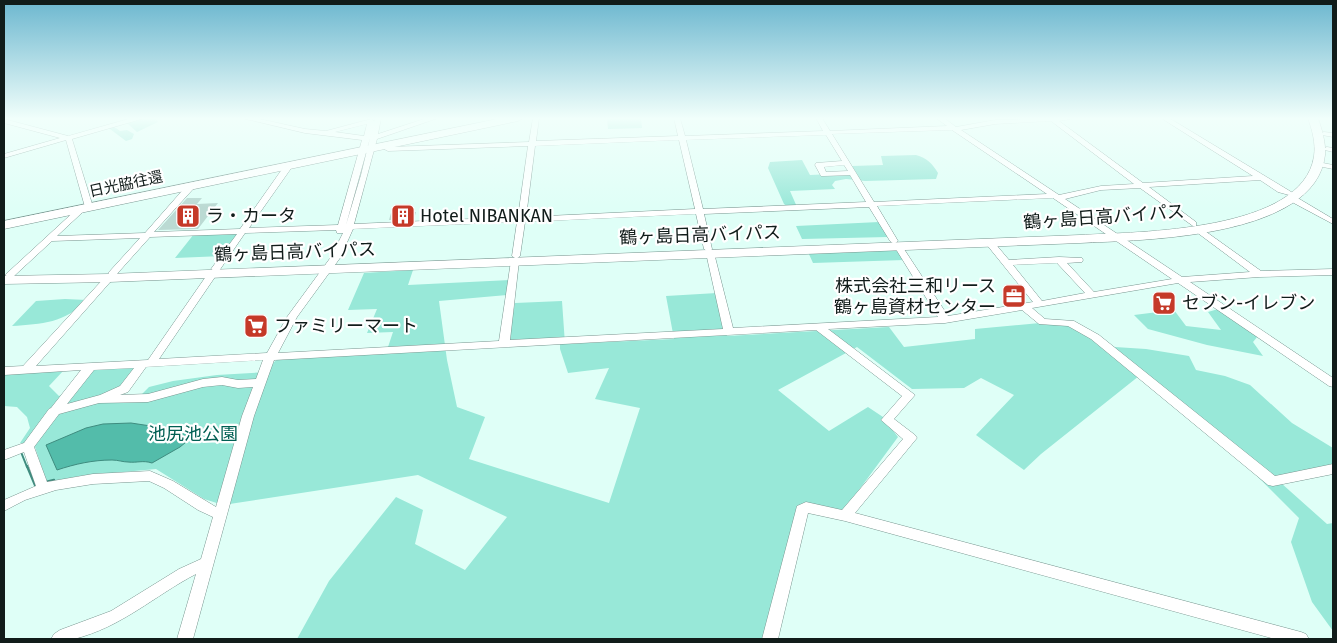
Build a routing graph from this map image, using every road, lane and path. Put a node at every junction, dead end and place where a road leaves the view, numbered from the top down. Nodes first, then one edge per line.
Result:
1 (33, 148) edge
2 (72, 148) edge
3 (354, 148) edge
4 (367, 148) edge
5 (417, 148) edge
6 (532, 148) edge
7 (685, 148) edge
8 (837, 148) edge
9 (983, 148) edge
10 (1090, 148) edge
11 (1213, 148) edge
12 (1319, 148) edge
13 (388, 149) dead end
14 (1330, 150) edge
15 (4, 156) edge
16 (847, 164) junction
17 (1325, 165) edge
18 (288, 167) junction
19 (853, 173) junction
20 (1262, 178) junction
21 (1140, 185) junction
22 (191, 186) junction
23 (1291, 196) junction
24 (1056, 197) junction
25 (872, 204) junction
26 (86, 208) junction
27 (700, 212) junction
28 (523, 218) junction
29 (1333, 222) edge
30 (4, 225) edge
31 (346, 227) junction
32 (1196, 227) junction
33 (243, 231) junction
34 (1112, 235) junction
35 (147, 236) junction
36 (49, 240) junction
37 (990, 243) junction
38 (896, 244) junction
39 (709, 251) junction
40 (516, 259) junction
41 (1060, 260) junction
42 (1079, 260) dead end
43 (1007, 263) junction
44 (328, 266) junction
45 (214, 271) junction
46 (1333, 272) edge
47 (1259, 274) junction
48 (111, 276) junction
49 (5, 278) edge
50 (1181, 280) junction
51 (1092, 295) junction
52 (1040, 304) junction
53 (1024, 306) junction
54 (944, 320) junction
55 (818, 327) junction
56 (729, 332) junction
57 (504, 345) junction
58 (270, 357) junction
59 (147, 363) junction
60 (90, 367) junction
61 (26, 370) junction
62 (4, 372) edge
63 (259, 383) junction
64 (1333, 383) edge
65 (99, 399) junction
66 (53, 412) junction
67 (28, 446) junction
68 (6, 453) edge
69 (1333, 470) edge
70 (43, 488) junction
71 (4, 506) edge
72 (221, 514) junction
73 (845, 516) junction
74 (208, 562) junction
75 (59, 639) edge
76 (185, 639) edge
77 (770, 639) edge
78 (1301, 639) edge

1 - 15 street
2 - 26 street
3 - 18 highway, 日光脇往還
4 - 31 street
5 - 13 street
6 - 28 street
7 - 27 street
8 - 16 street
9 - 24 street
10 - 21 street
11 - 20 street
12 - 17 highway
14 - 17 highway
16 - 19 street
16 - 19 street
17 - 23 highway, 鶴ヶ島日高バイパス
18 - 22 highway, 日光脇往還
18 - 33 street
19 - 25 street
20 - 21 street
20 - 23 street
21 - 24 street
21 - 32 street
22 - 26 highway, 日光脇往還
22 - 35 street
23 - 29 street
23 - 32 highway, 鶴ヶ島日高バイパス
24 - 25 street
24 - 34 street
25 - 27 street
25 - 38 street
26 - 30 highway, 日光脇往還
26 - 36 street
27 - 28 street
27 - 39 street
28 - 31 street
28 - 40 street
31 - 33 street
31 - 44 street
32 - 34 highway, 鶴ヶ島日高バイパス
32 - 47 street
33 - 35 street
33 - 45 street
34 - 37 highway, 鶴ヶ島日高バイパス
34 - 38 highway, 鶴ヶ島日高バイパス
34 - 50 street
35 - 36 street
35 - 48 street
36 - 49 street
37 - 38 highway, 鶴ヶ島日高バイパス
37 - 43 street
38 - 39 highway, 鶴ヶ島日高バイパス
38 - 54 street
39 - 40 highway, 鶴ヶ島日高バイパス
39 - 56 street
40 - 44 highway, 鶴ヶ島日高バイパス
40 - 57 street
41 - 42 street
41 - 43 street
41 - 51 street
43 - 52 street
44 - 45 highway, 鶴ヶ島日高バイパス
44 - 58 street
45 - 48 highway, 鶴ヶ島日高バイパス
45 - 59 street
46 - 47 street
47 - 50 street
48 - 49 highway, 鶴ヶ島日高バイパス
48 - 61 street
50 - 51 street
50 - 64 street
51 - 52 street
52 - 53 street
53 - 54 street
53 - 69 street
54 - 55 street
55 - 56 street
55 - 73 street
56 - 57 street
57 - 58 street
58 - 59 street
58 - 63 street
59 - 60 street
59 - 65 street
60 - 61 street
60 - 66 street
61 - 62 street
63 - 65 street
63 - 72 street
65 - 66 street
66 - 67 street
67 - 68 street
67 - 70 street
70 - 71 street
70 - 72 street
72 - 74 street
73 - 77 street
73 - 78 street
74 - 75 street
74 - 76 street

